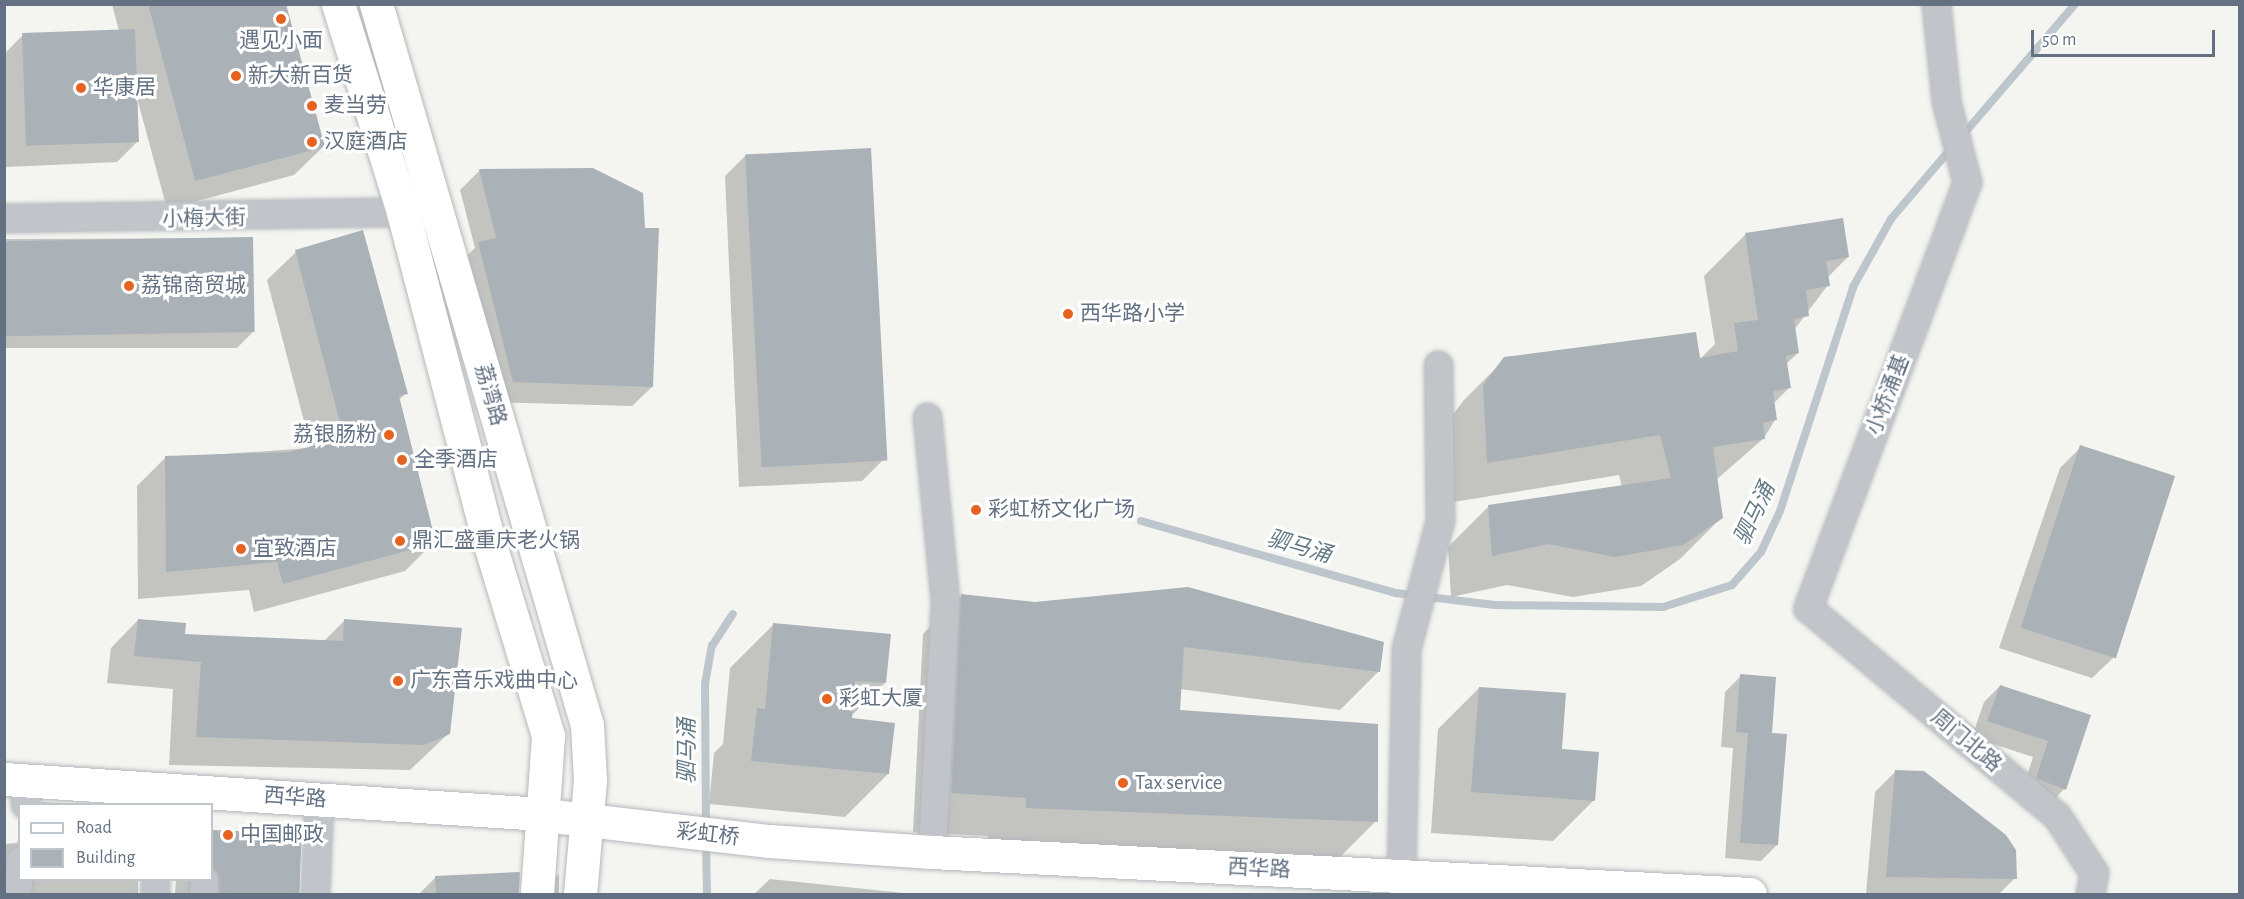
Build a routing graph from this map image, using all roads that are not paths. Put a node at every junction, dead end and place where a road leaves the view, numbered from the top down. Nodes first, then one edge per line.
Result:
1 (338, 4) edge
2 (376, 4) edge
3 (1936, 4) edge
4 (403, 212) junction
5 (4, 218) edge
6 (1438, 364) dead end
7 (927, 417) dead end
8 (1808, 608) joint
9 (587, 725) junction
10 (548, 735) junction
11 (19, 788) edge
12 (158, 797) edge
13 (212, 799) edge
14 (320, 800) junction
15 (542, 814) junction
16 (585, 822) junction
17 (769, 841) joint
18 (932, 852) junction
19 (1401, 876) junction
20 (18, 878) edge
21 (16, 894) edge
22 (315, 894) edge
23 (537, 894) edge
24 (580, 894) edge
25 (1749, 894) edge
26 (2090, 894) edge

1 - 4 main road, 荔湾路
2 - 9 main road, 荔湾路
3 - 8 street, 小桥涌基
4 - 5 street, 小梅大街
4 - 10 main road, 荔湾路
6 - 19 street
7 - 18 street
8 - 26 street, 周门北路
9 - 10 main road
9 - 16 main road, 荔湾路
10 - 15 main road, 荔湾路
11 - 12 main road, 西华路
12 - 13 main road, 西华路
13 - 14 main road, 西华路
14 - 15 main road, 西华路
14 - 22 street
15 - 16 main road, 西华路
15 - 23 main road, 荔湾路
16 - 17 main road, 彩虹桥
16 - 24 main road, 荔湾路
17 - 18 main road, 西华路
18 - 19 main road, 西华路
19 - 25 main road, 西华路
20 - 21 street

